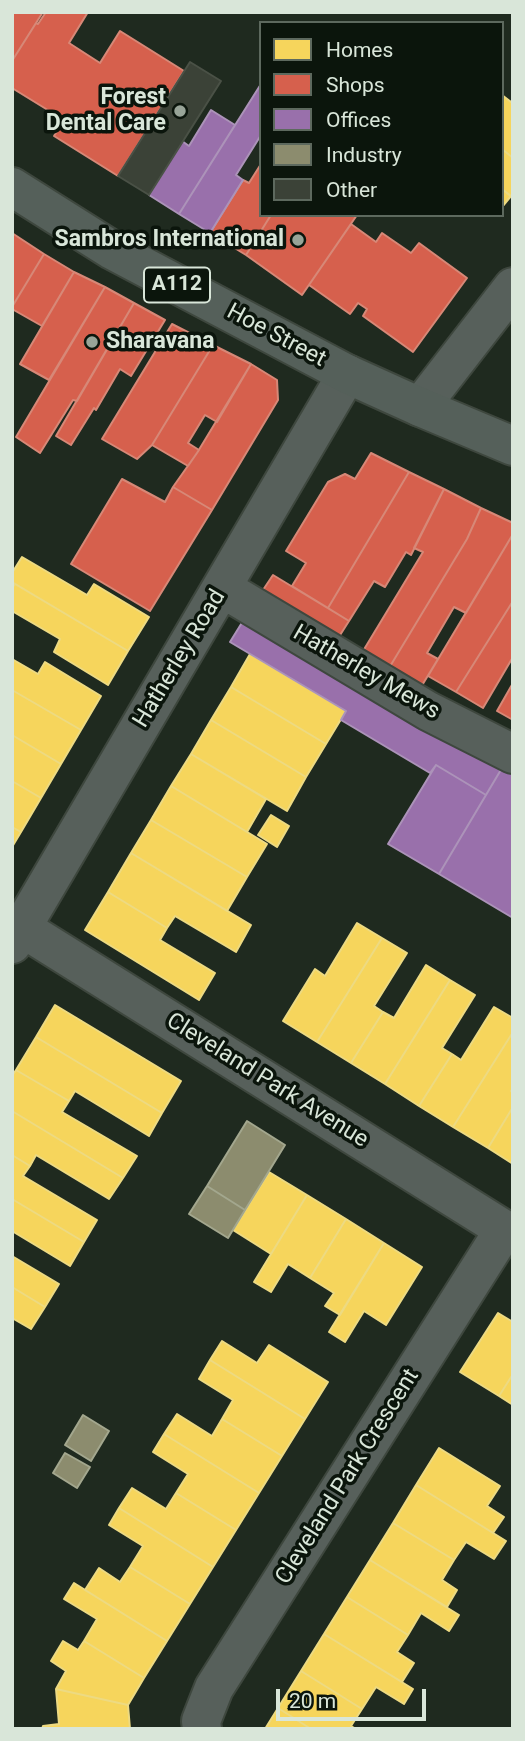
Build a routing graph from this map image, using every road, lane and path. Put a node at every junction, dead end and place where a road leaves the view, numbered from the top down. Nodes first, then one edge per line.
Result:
1 (12, 187) edge
2 (513, 287) edge
3 (347, 374) junction
4 (420, 407) junction
5 (513, 446) edge
6 (222, 588) junction
7 (513, 754) edge
8 (17, 936) edge
9 (508, 1232) edge
10 (202, 1729) edge

1 - 3 main road, Hoe Street / A112
2 - 4 street
3 - 4 main road, Hoe Street / A112
3 - 6 street, Hatherley Road
4 - 5 main road, Hoe Street / A112
6 - 7 street, Hatherley Mews
6 - 8 street, Hatherley Road
8 - 9 street, Cleveland Park Avenue
9 - 10 street, Cleveland Park Crescent

